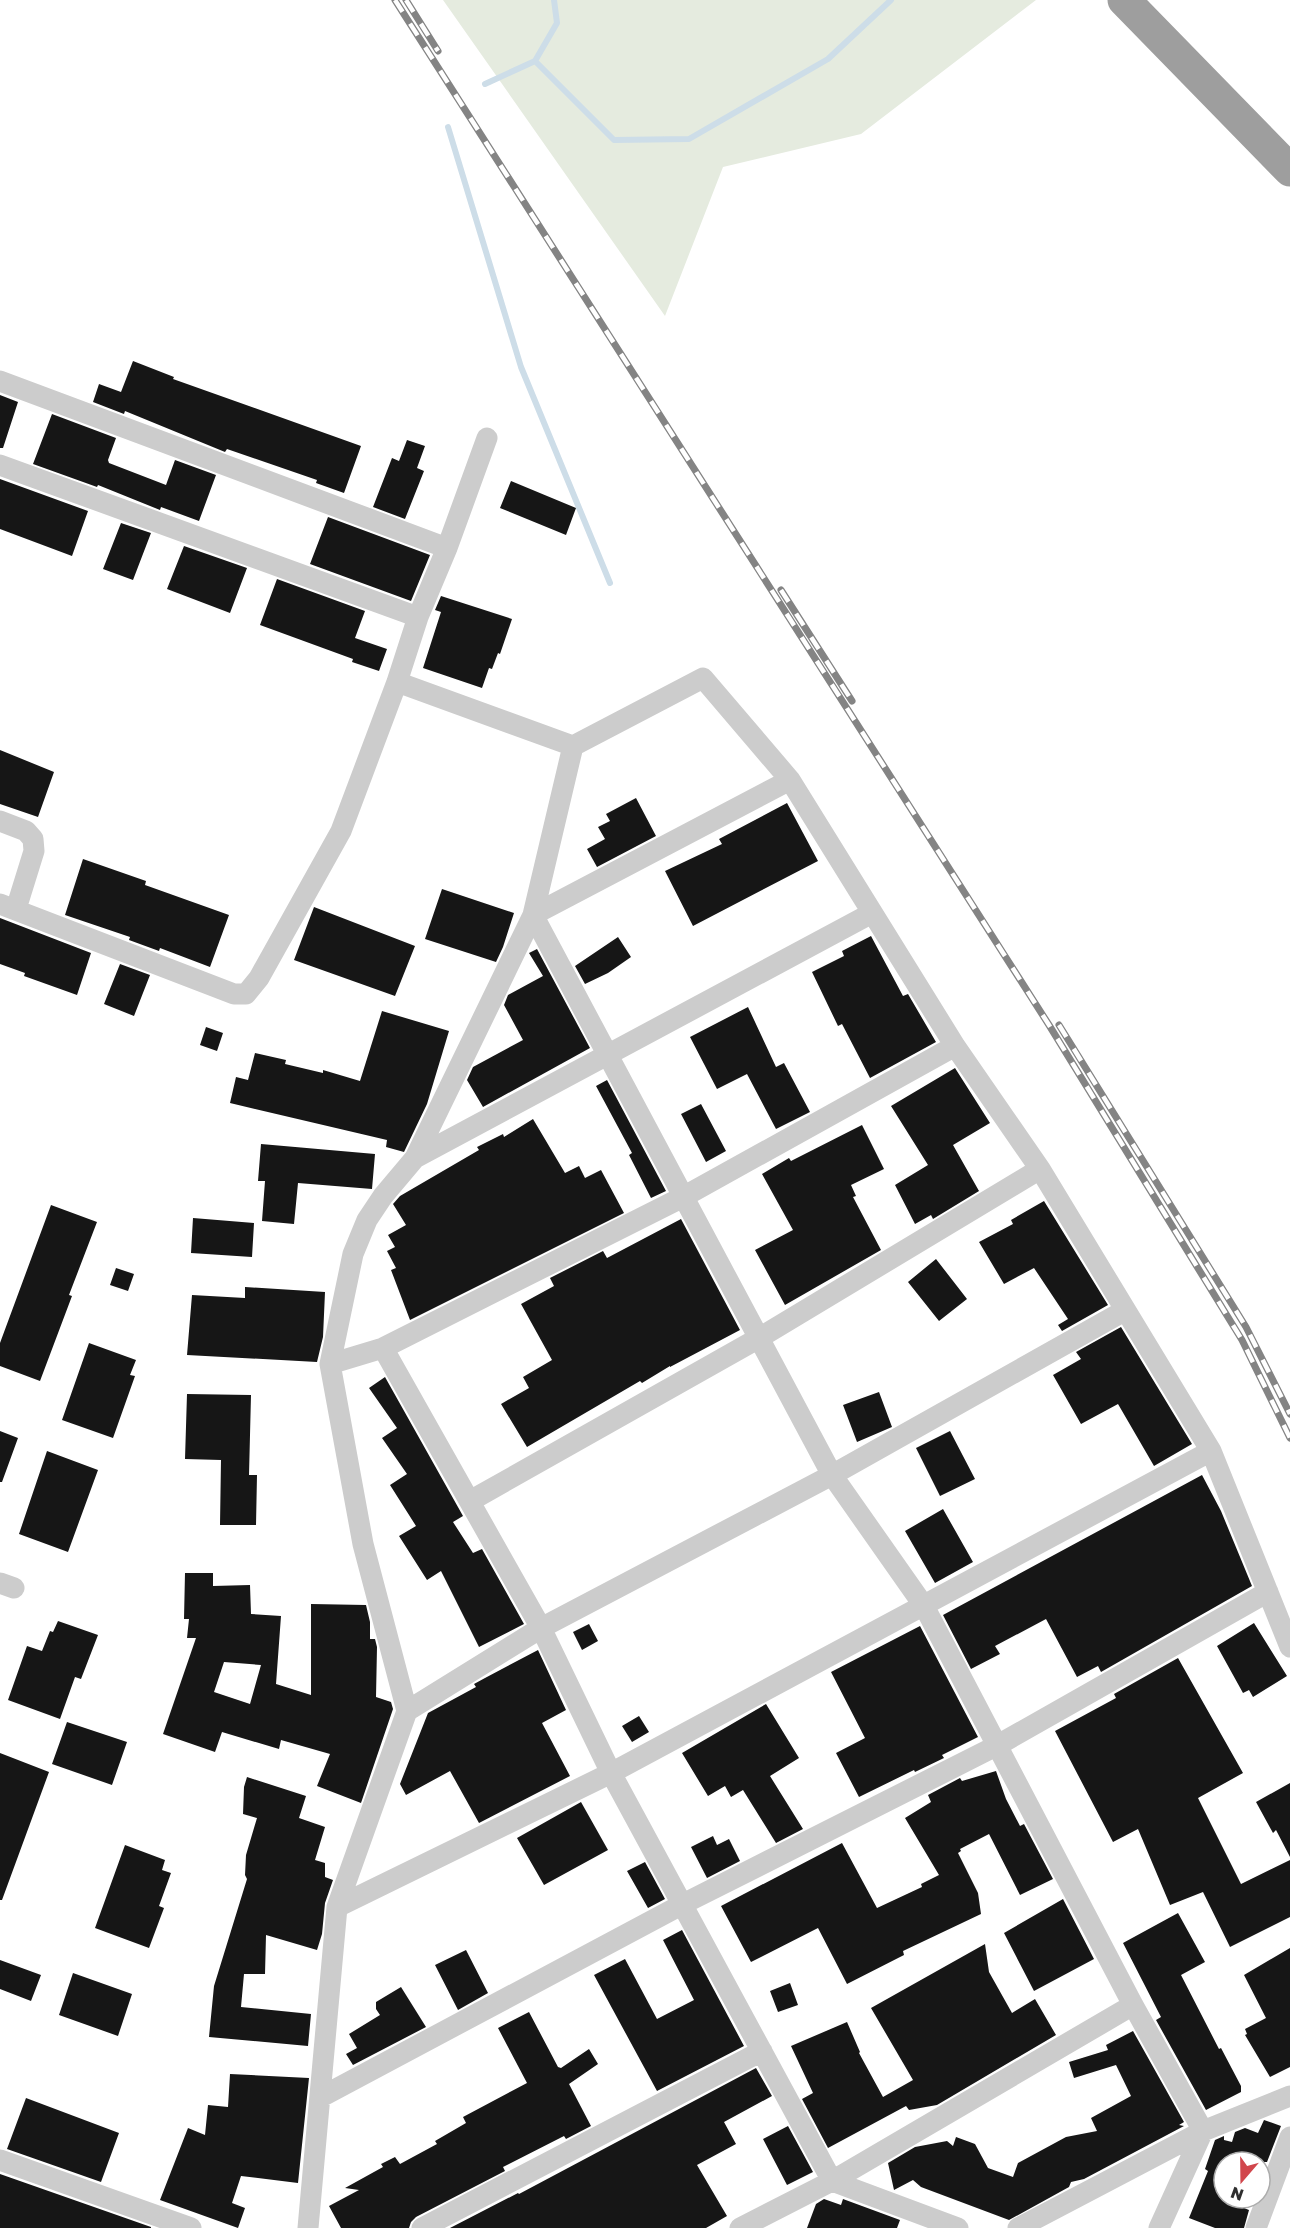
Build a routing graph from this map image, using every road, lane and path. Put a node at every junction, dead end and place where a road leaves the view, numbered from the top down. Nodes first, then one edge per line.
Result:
1 (1124, 0) edge
2 (1290, 170) edge
3 (0, 381) edge
4 (487, 438) dead end
5 (0, 465) edge
6 (447, 548) junction
7 (418, 617) junction
8 (397, 682) junction
9 (573, 746) junction
10 (790, 780) junction
11 (0, 821) edge
12 (8, 906) edge
13 (872, 913) junction
14 (533, 915) junction
15 (955, 1046) junction
16 (608, 1056) junction
17 (415, 1158) junction
18 (1040, 1169) junction
19 (683, 1197) junction
20 (1124, 1311) junction
21 (759, 1338) junction
22 (383, 1348) junction
23 (330, 1364) junction
24 (1210, 1451) junction
25 (832, 1475) junction
26 (470, 1501) junction
27 (1268, 1592) junction
28 (924, 1606) junction
29 (541, 1628) junction
30 (1290, 1647) edge
31 (407, 1711) junction
32 (998, 1745) junction
33 (611, 1773) junction
34 (683, 1904) junction
35 (337, 1906) junction
36 (1133, 2005) junction
37 (762, 2051) junction
38 (1290, 2096) edge
39 (321, 2097) junction
40 (1203, 2131) junction
41 (1290, 2137) edge
42 (0, 2160) edge
43 (832, 2181) junction
44 (191, 2228) edge
45 (308, 2228) edge
46 (422, 2228) edge
47 (740, 2228) edge
48 (958, 2228) edge
49 (1018, 2228) edge
50 (1159, 2228) edge
51 (1256, 2228) edge

1 - 2 highway
3 - 6 street
4 - 6 street
5 - 7 street
6 - 7 street
7 - 8 street
8 - 9 street
8 - 12 street
9 - 10 street
9 - 14 street
10 - 13 street
10 - 14 street
11 - 12 street
13 - 15 street
13 - 16 street
14 - 16 street
14 - 17 street
15 - 18 street
15 - 19 street
16 - 17 street
16 - 19 street
17 - 23 street
18 - 20 street
18 - 21 street
19 - 21 street
19 - 22 street
20 - 24 street
20 - 25 street
21 - 25 street
21 - 26 street
22 - 23 street
22 - 26 street
23 - 31 street
24 - 27 street
24 - 28 street
25 - 28 street
25 - 29 street
26 - 29 street
27 - 30 street
27 - 32 street
28 - 32 street
28 - 33 street
29 - 31 street
29 - 33 street
31 - 35 street
32 - 34 street
32 - 36 street
33 - 34 street
33 - 35 street
34 - 37 street
34 - 39 street
35 - 39 street
36 - 40 street
36 - 43 street
37 - 43 street
37 - 46 street
38 - 40 street
39 - 45 street
40 - 49 street
40 - 50 street
41 - 51 street
42 - 44 street
43 - 47 street
43 - 48 street

